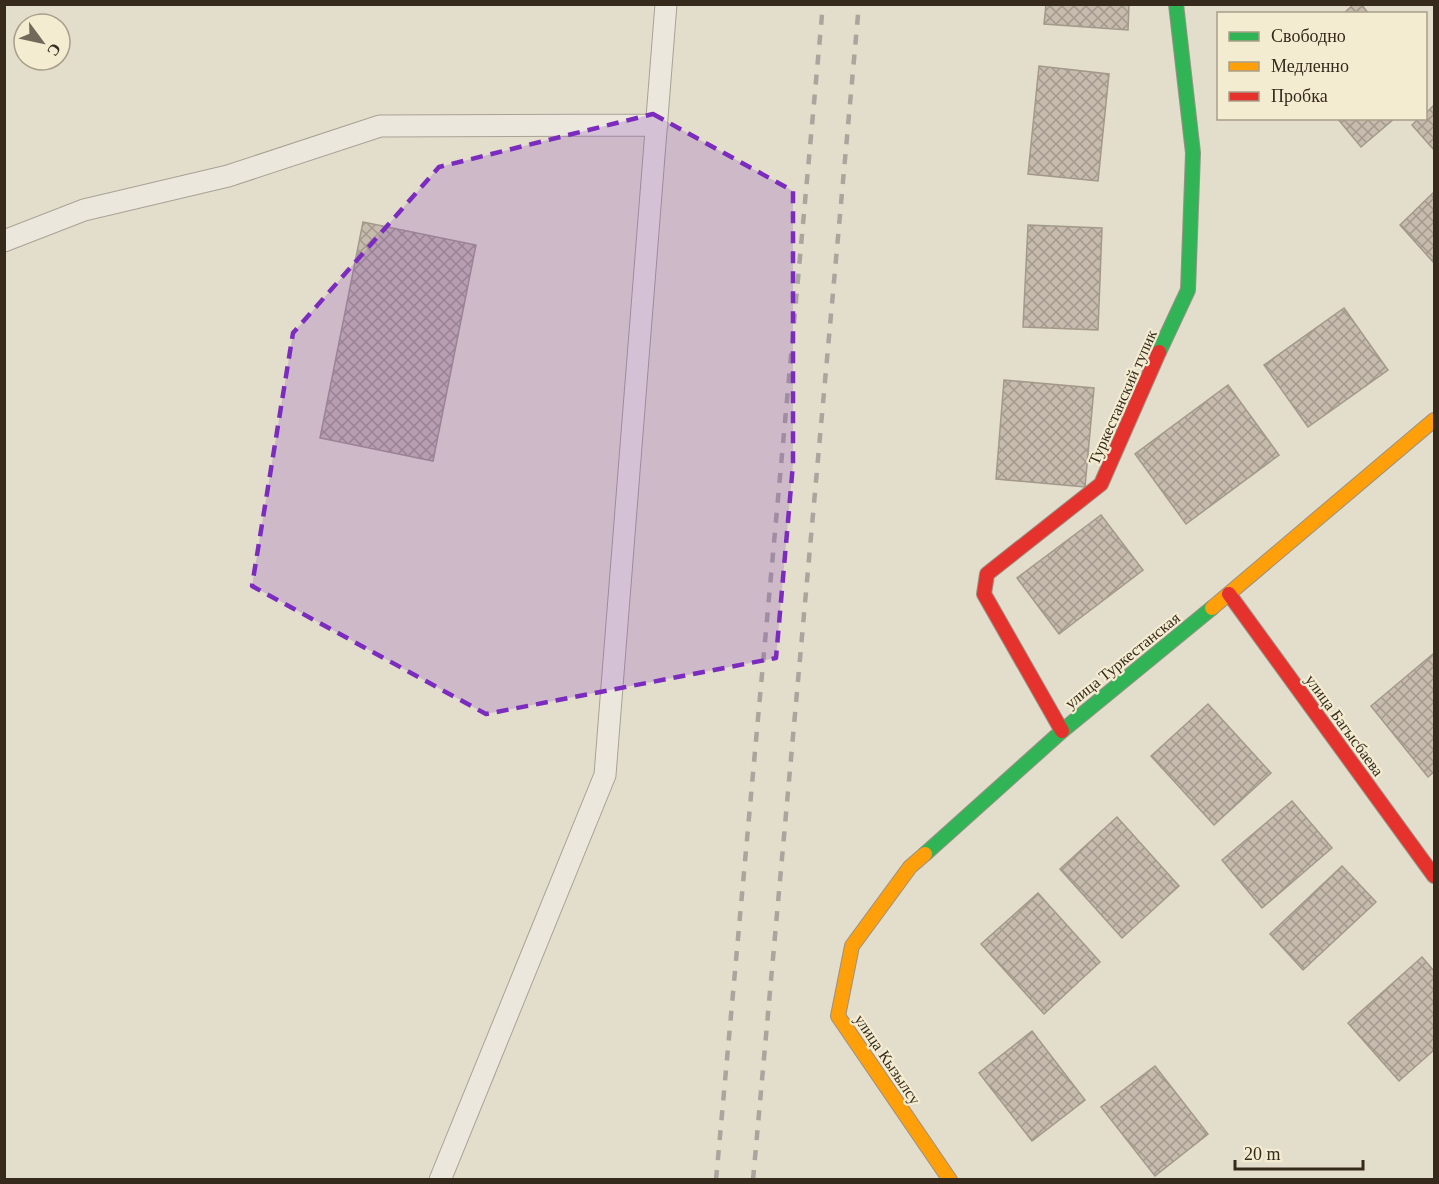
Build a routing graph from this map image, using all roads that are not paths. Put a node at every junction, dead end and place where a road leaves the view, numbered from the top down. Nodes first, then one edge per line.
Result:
1 (666, 4) edge
2 (1176, 4) edge
3 (657, 125) junction
4 (4, 241) edge
5 (1434, 420) edge
6 (1229, 594) junction
7 (1062, 731) junction
8 (1434, 876) edge
9 (852, 946) joint
10 (440, 1179) edge
11 (950, 1179) edge

1 - 3 lane
2 - 7 street, Туркестанский тупик
3 - 4 lane
3 - 10 lane
5 - 6 street, улица Туркестанская
6 - 7 street, улица Туркестанская
6 - 8 street, улица Багысбаева
7 - 9 street, улица Туркестанская
9 - 11 street, улица Кызылсу

